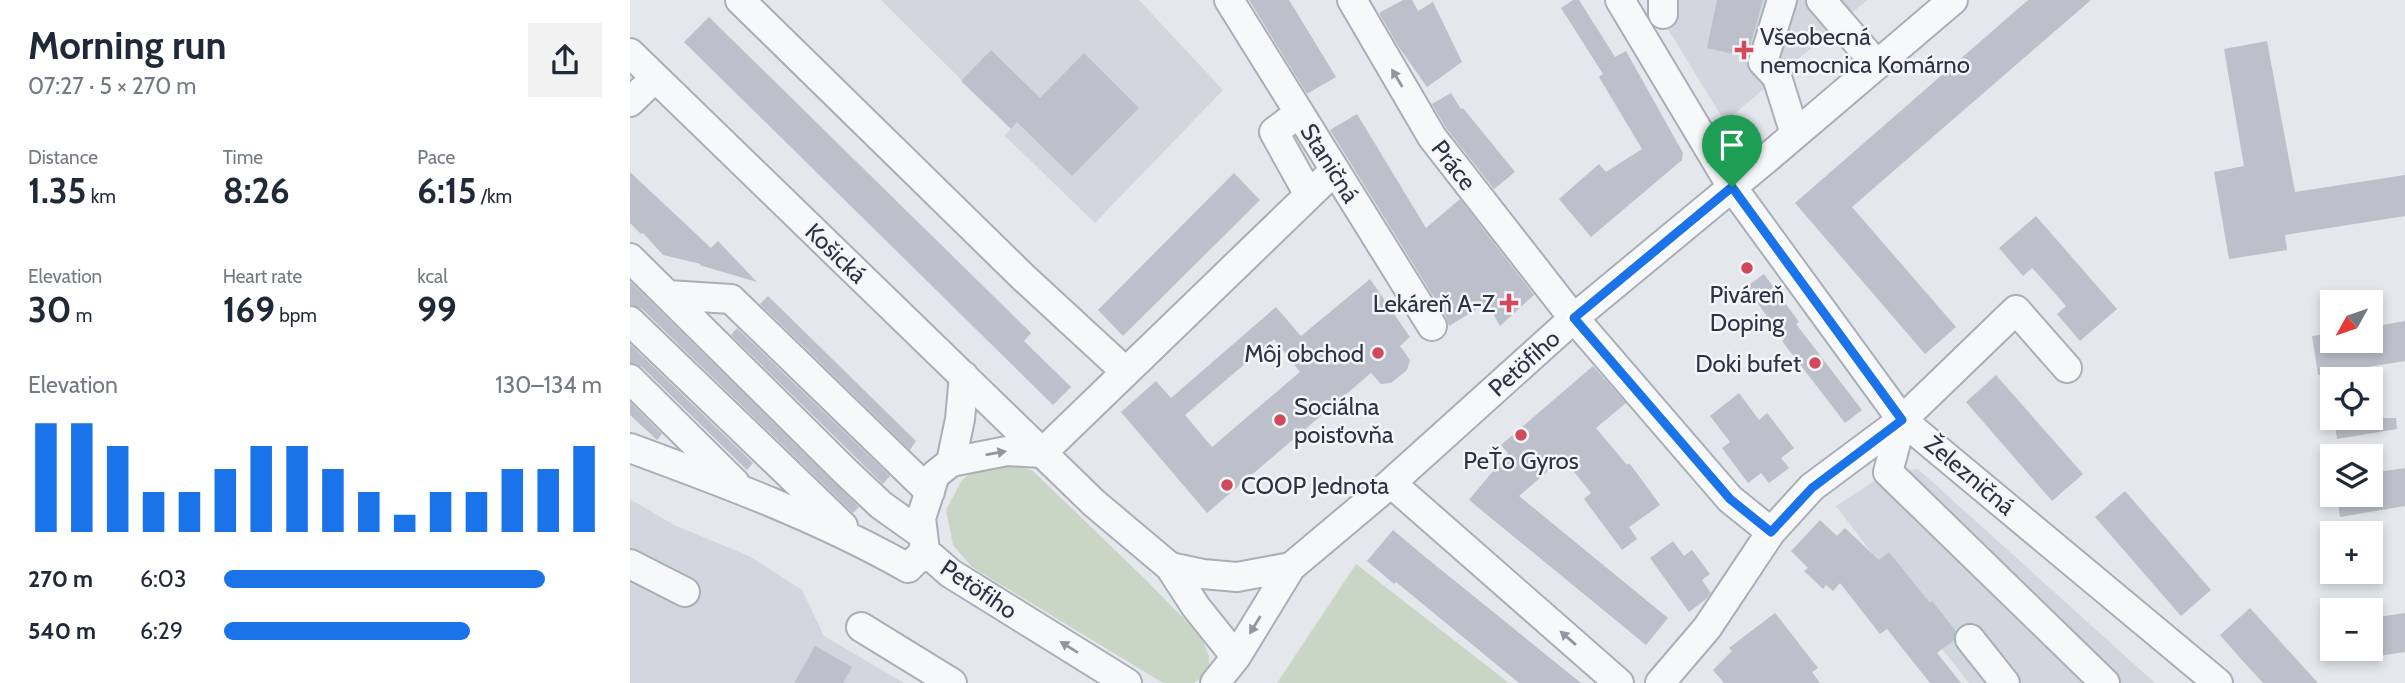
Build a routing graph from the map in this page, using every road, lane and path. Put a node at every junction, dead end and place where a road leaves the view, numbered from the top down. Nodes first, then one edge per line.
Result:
1 (740, 0) edge
2 (1229, 0) edge
3 (1352, 0) edge
4 (1620, 0) edge
5 (1782, 0) edge
6 (1821, 0) edge
7 (1953, 0) edge
8 (630, 53) edge
9 (1877, 65) junction
10 (655, 78) junction
11 (630, 102) edge
12 (1299, 113) junction
13 (1795, 134) junction
14 (1335, 170) junction
15 (1732, 187) junction
16 (1309, 195) junction
17 (630, 258) edge
18 (668, 295) junction
19 (1574, 318) junction
20 (630, 321) edge
21 (1432, 326) dead end
22 (2067, 368) dead end
23 (1126, 372) junction
24 (964, 376) junction
25 (630, 379) edge
26 (1902, 420) junction
27 (630, 447) edge
28 (1042, 453) junction
29 (951, 461) junction
30 (1391, 483) junction
31 (741, 489) junction
32 (930, 492) junction
33 (1771, 532) junction
34 (855, 538) junction
35 (924, 543) junction
36 (630, 564) edge
37 (1291, 566) junction
38 (1170, 567) junction
39 (685, 592) dead end
40 (861, 627) dead end
41 (1970, 639) dead end
42 (1236, 657) junction
43 (952, 683) edge
44 (1127, 683) edge
45 (1215, 683) edge
46 (1619, 683) edge
47 (1660, 683) edge
48 (2005, 683) edge
49 (2105, 683) edge
50 (2218, 683) edge

1 - 23 street
2 - 12 street, Staničná
19 -> 3 street, Práce
4 - 15 street
5 - 13 street
6 - 9 street
7 - 9 street, Petöfiho
8 - 10 street, Košická
9 - 13 street, Petöfiho
10 - 11 street
10 - 24 street, Košická
12 - 14 street, Staničná
12 - 16 street
13 - 15 street, Petöfiho
14 - 16 street
14 - 21 street, Staničná
15 - 19 street, Petöfiho
15 - 26 street
16 - 23 street
17 - 18 street
18 - 32 street
18 - 35 street
19 - 30 street, Petöfiho
19 - 33 street, Práce
20 - 34 street
22 - 26 street
23 - 28 street
24 - 28 street, Košická
24 - 29 street
25 - 31 street
26 - 33 street, Železničná
26 - 49 street
26 - 50 street, Železničná
27 - 31 street
29 -> 28 street
28 - 38 street, Petöfiho
29 - 32 street, Petöfiho
30 - 37 street, Petöfiho
46 -> 30 street
31 - 34 street
32 - 35 street, Petöfiho
33 - 47 street, Železničná
34 - 35 street
44 -> 35 street, Petöfiho
36 - 39 street
37 - 38 street, Petöfiho
37 -> 42 street, Petöfiho
38 - 42 street
40 - 43 street
41 - 48 street
42 - 45 street, Petöfiho

